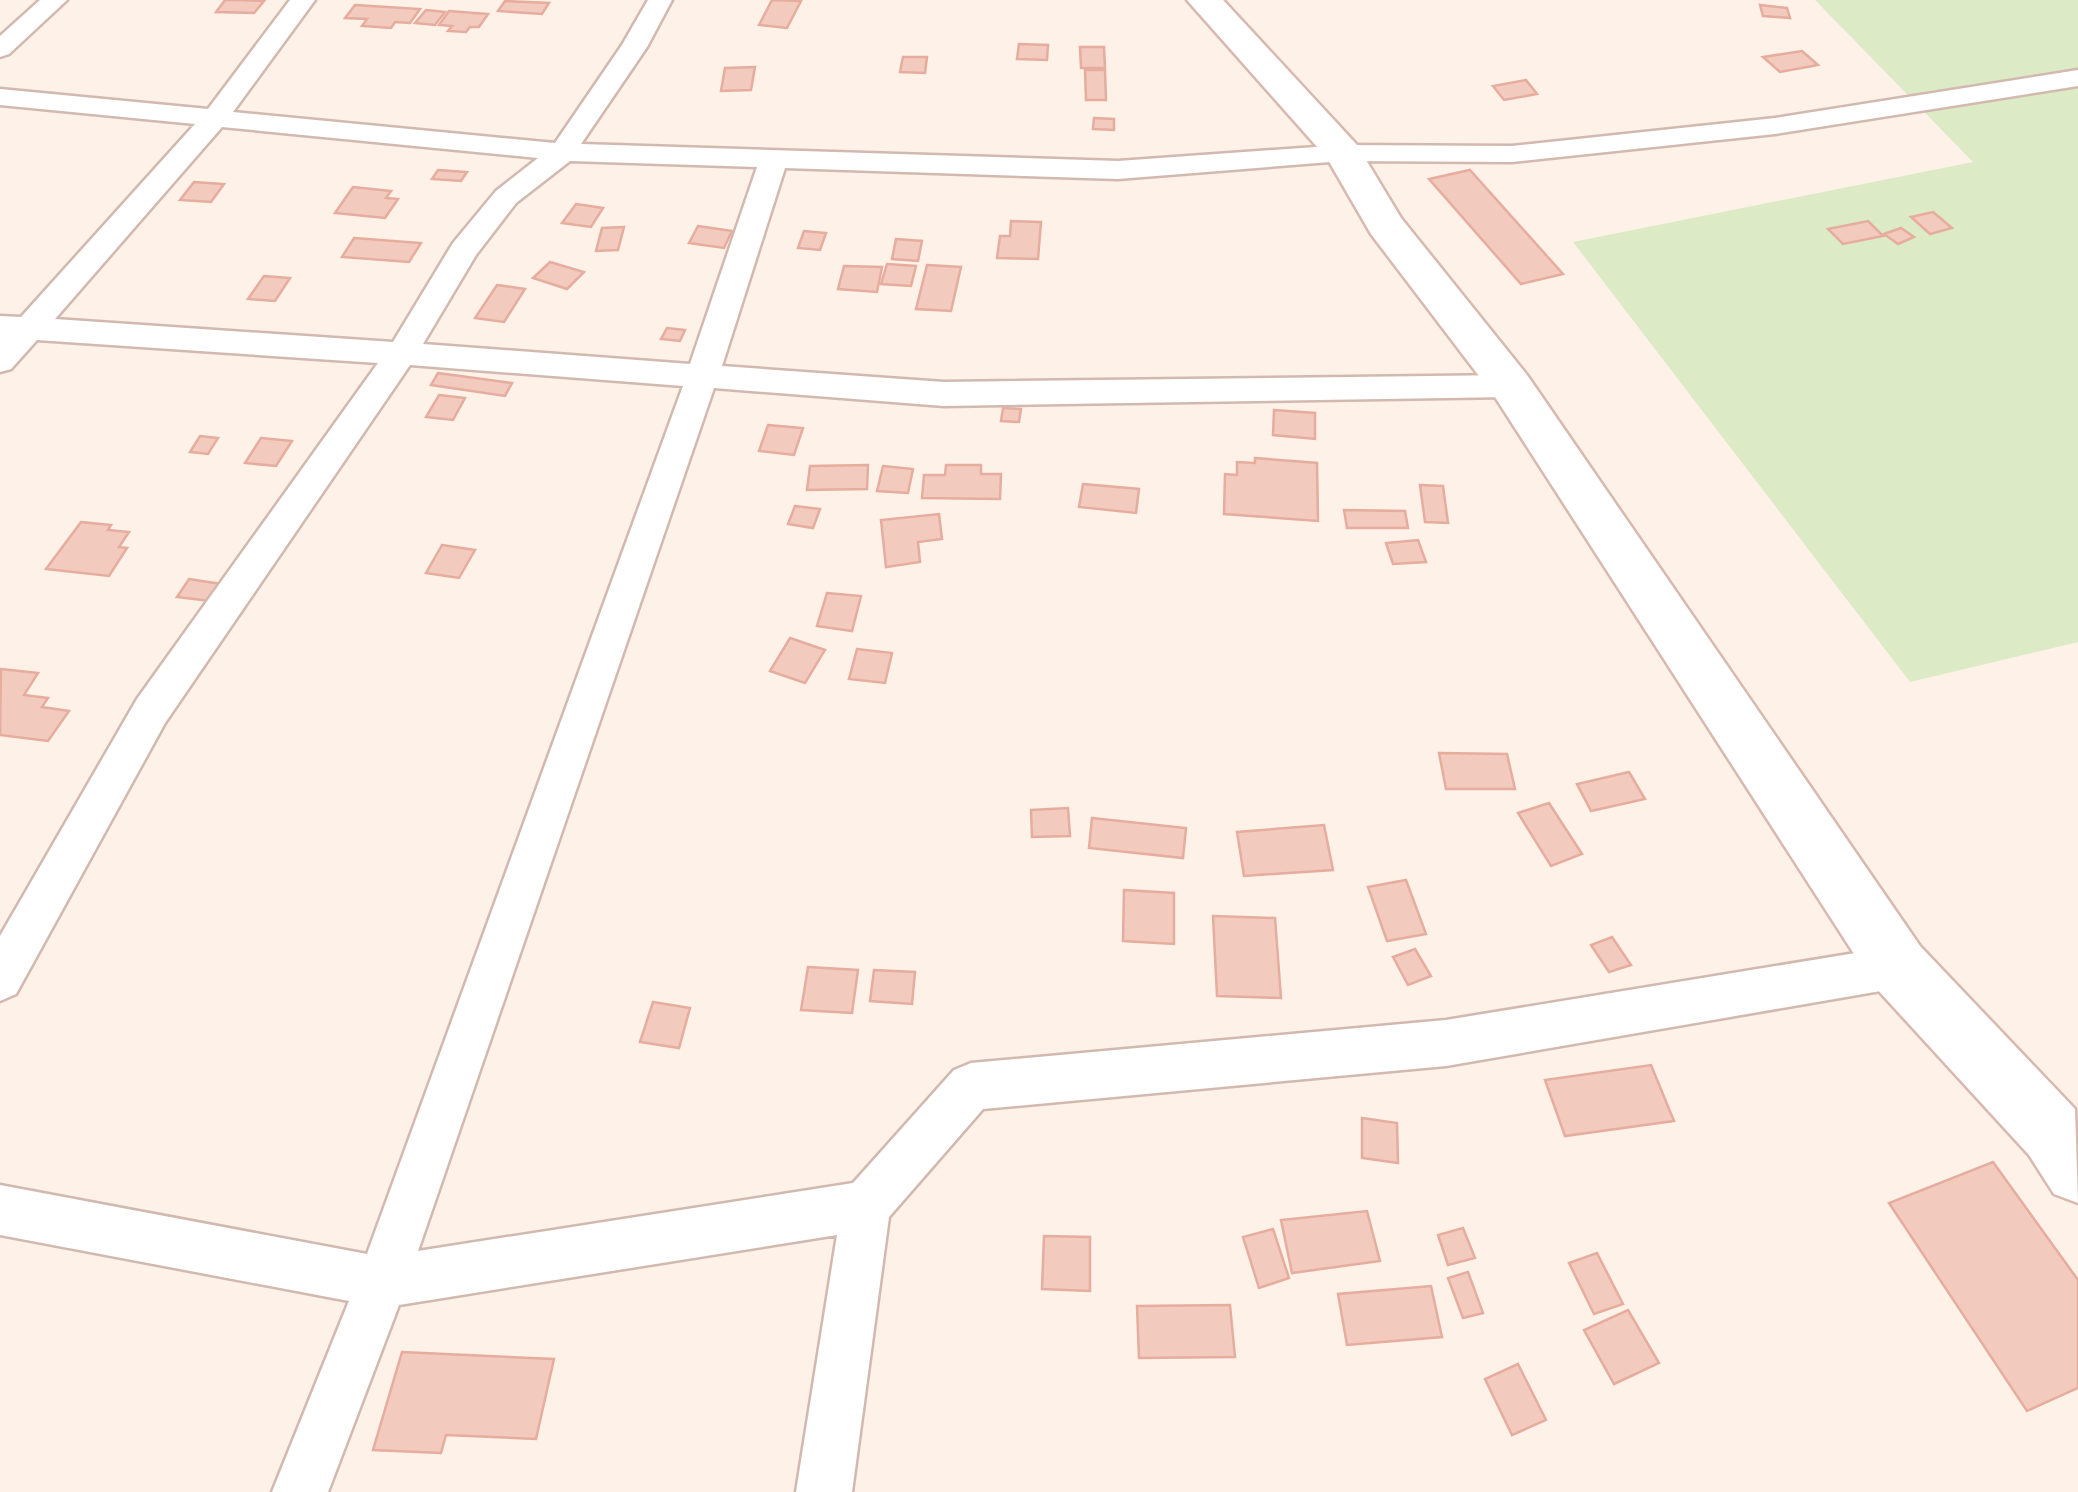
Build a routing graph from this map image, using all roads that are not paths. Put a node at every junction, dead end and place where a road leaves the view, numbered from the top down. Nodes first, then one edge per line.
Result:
1 (55, 0) edge
2 (303, 0) edge
3 (660, 0) edge
4 (1204, 0) edge
5 (0, 50) edge
6 (2078, 78) edge
7 (0, 97) edge
8 (214, 119) junction
9 (563, 152) junction
10 (1343, 153) junction
11 (774, 158) junction
12 (16, 328) edge
13 (400, 356) junction
14 (0, 361) edge
15 (702, 377) junction
16 (1511, 386) junction
17 (1898, 967) junction
18 (0, 978) edge
19 (2069, 1143) edge
20 (866, 1206) junction
21 (0, 1210) edge
22 (382, 1282) junction
23 (300, 1492) edge
24 (824, 1492) edge

1 - 5 street
2 - 8 street
3 - 9 street
4 - 10 street
6 - 10 street
7 - 8 street
8 - 9 street
8 - 12 street
9 - 11 street
9 - 13 street
10 - 11 street
10 - 16 street
11 - 15 street
12 - 13 street
12 - 14 street
13 - 15 street
13 - 18 street
15 - 16 street
15 - 22 street
16 - 17 street
17 - 19 street
17 - 20 street
20 - 22 street
20 - 24 street
21 - 22 street
22 - 23 street

